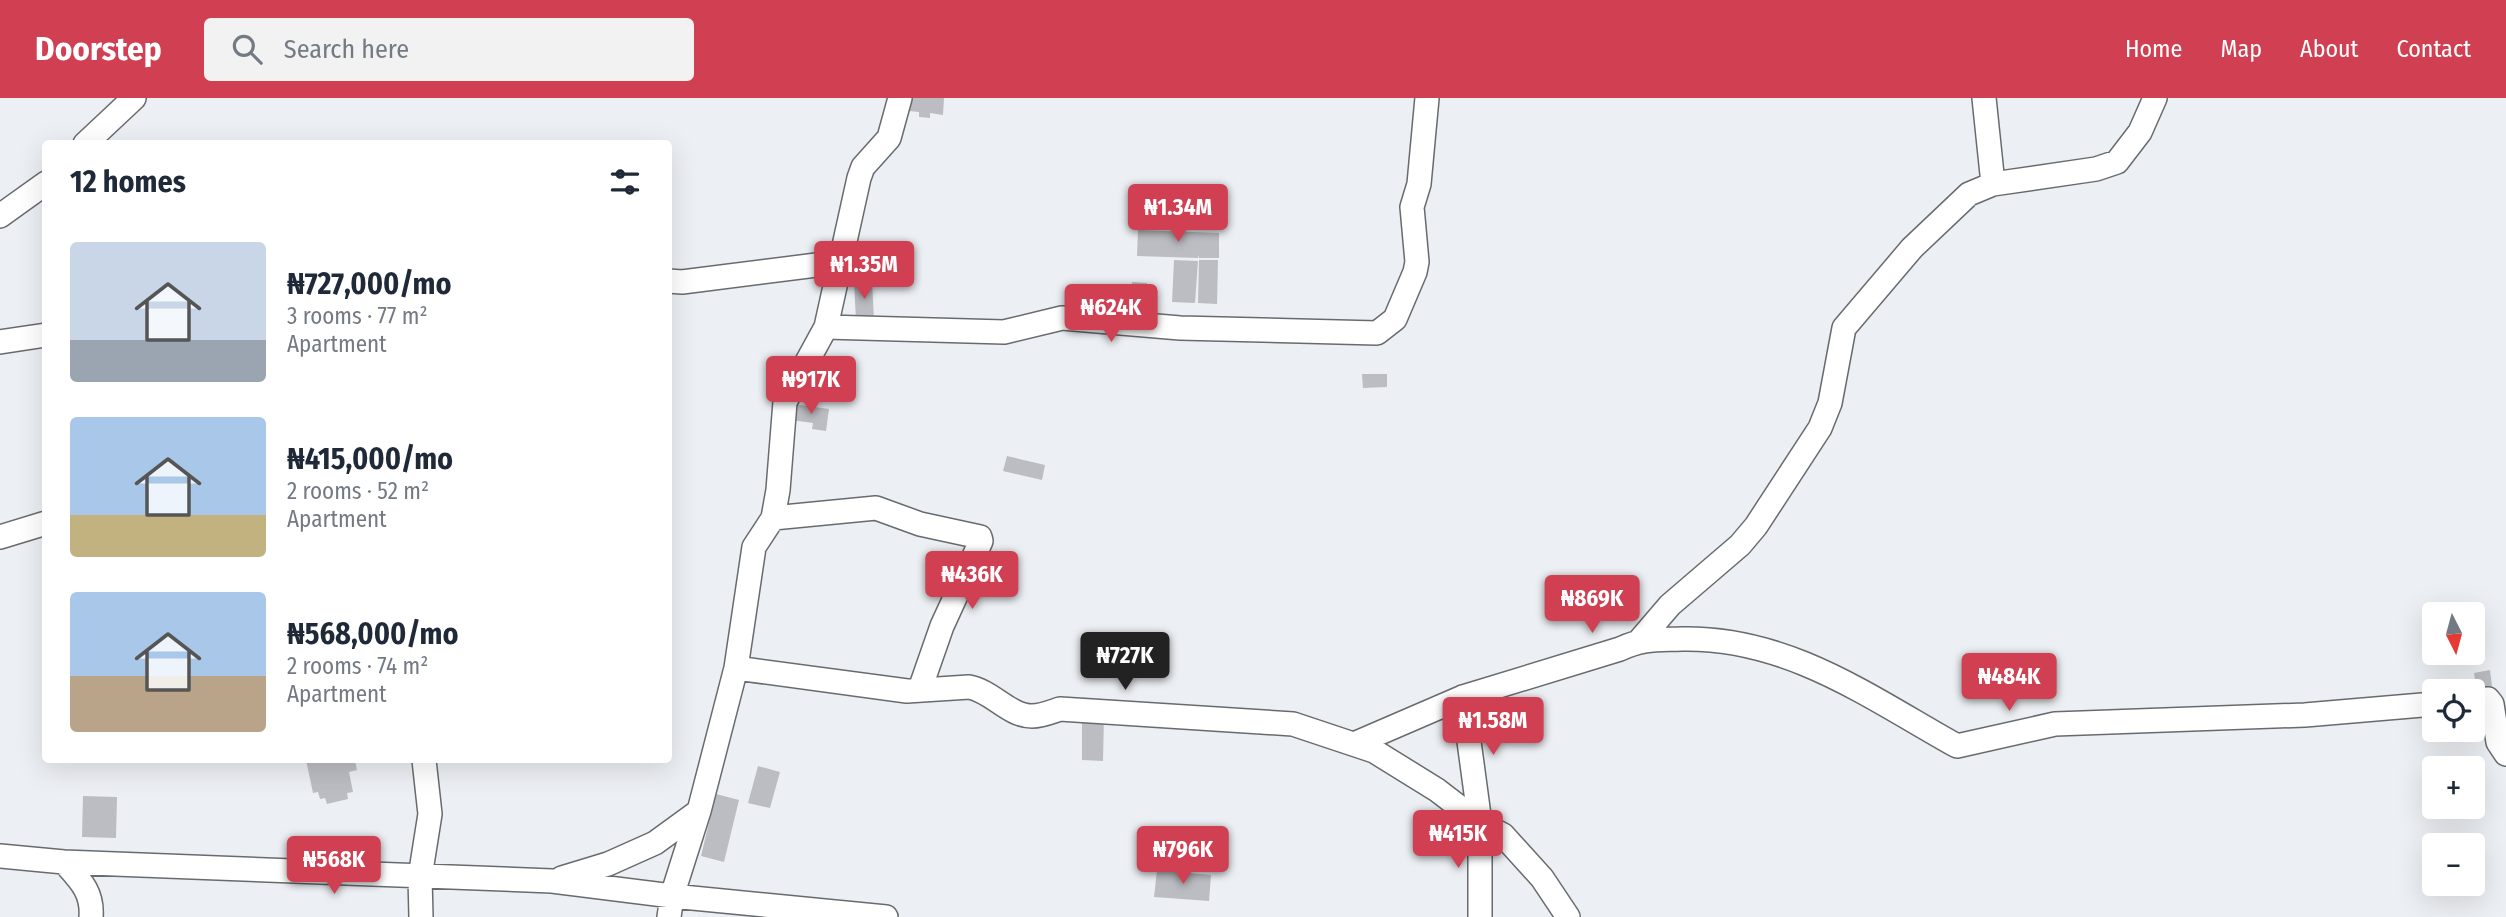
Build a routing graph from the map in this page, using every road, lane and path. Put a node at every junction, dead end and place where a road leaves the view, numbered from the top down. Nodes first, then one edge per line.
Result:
1 (134, 98) edge
2 (900, 98) edge
3 (1427, 98) edge
4 (1984, 98) edge
5 (2155, 98) edge
6 (89, 140) edge
7 (1993, 184) junction
8 (42, 186) edge
9 (0, 216) edge
10 (841, 262) junction
11 (672, 281) edge
12 (826, 327) junction
13 (42, 336) edge
14 (0, 342) edge
15 (773, 518) junction
16 (42, 524) edge
17 (0, 537) edge
18 (1630, 644) junction
19 (736, 668) junction
20 (920, 689) junction
21 (1463, 697) junction
22 (2485, 699) edge
23 (2422, 705) edge
24 (1354, 744) junction
25 (2506, 754) edge
26 (424, 763) edge
27 (699, 811) junction
28 (1480, 823) junction
29 (0, 856) edge
30 (64, 862) junction
31 (420, 877) junction
32 (552, 881) junction
33 (670, 907) edge
34 (91, 917) edge
35 (421, 917) edge
36 (886, 917) edge
37 (1480, 917) edge
38 (1568, 917) edge

1 - 6 street
2 - 10 street
3 - 12 street
4 - 7 street
5 - 7 street
7 - 18 street
8 - 9 street
10 - 11 street
10 - 12 street
12 - 15 street
13 - 14 street
15 - 19 street
15 - 20 street
16 - 17 street
18 - 21 street
18 - 23 street
19 - 20 street
19 - 27 street
20 - 24 street
21 - 24 street
21 - 28 street
22 - 25 street
24 - 28 street
26 - 31 street
27 - 32 street
27 - 33 street
28 - 37 street
28 - 38 street
29 - 30 street
30 - 31 street
30 - 34 street
31 - 32 street
31 - 35 street
32 - 33 street
33 - 36 street

